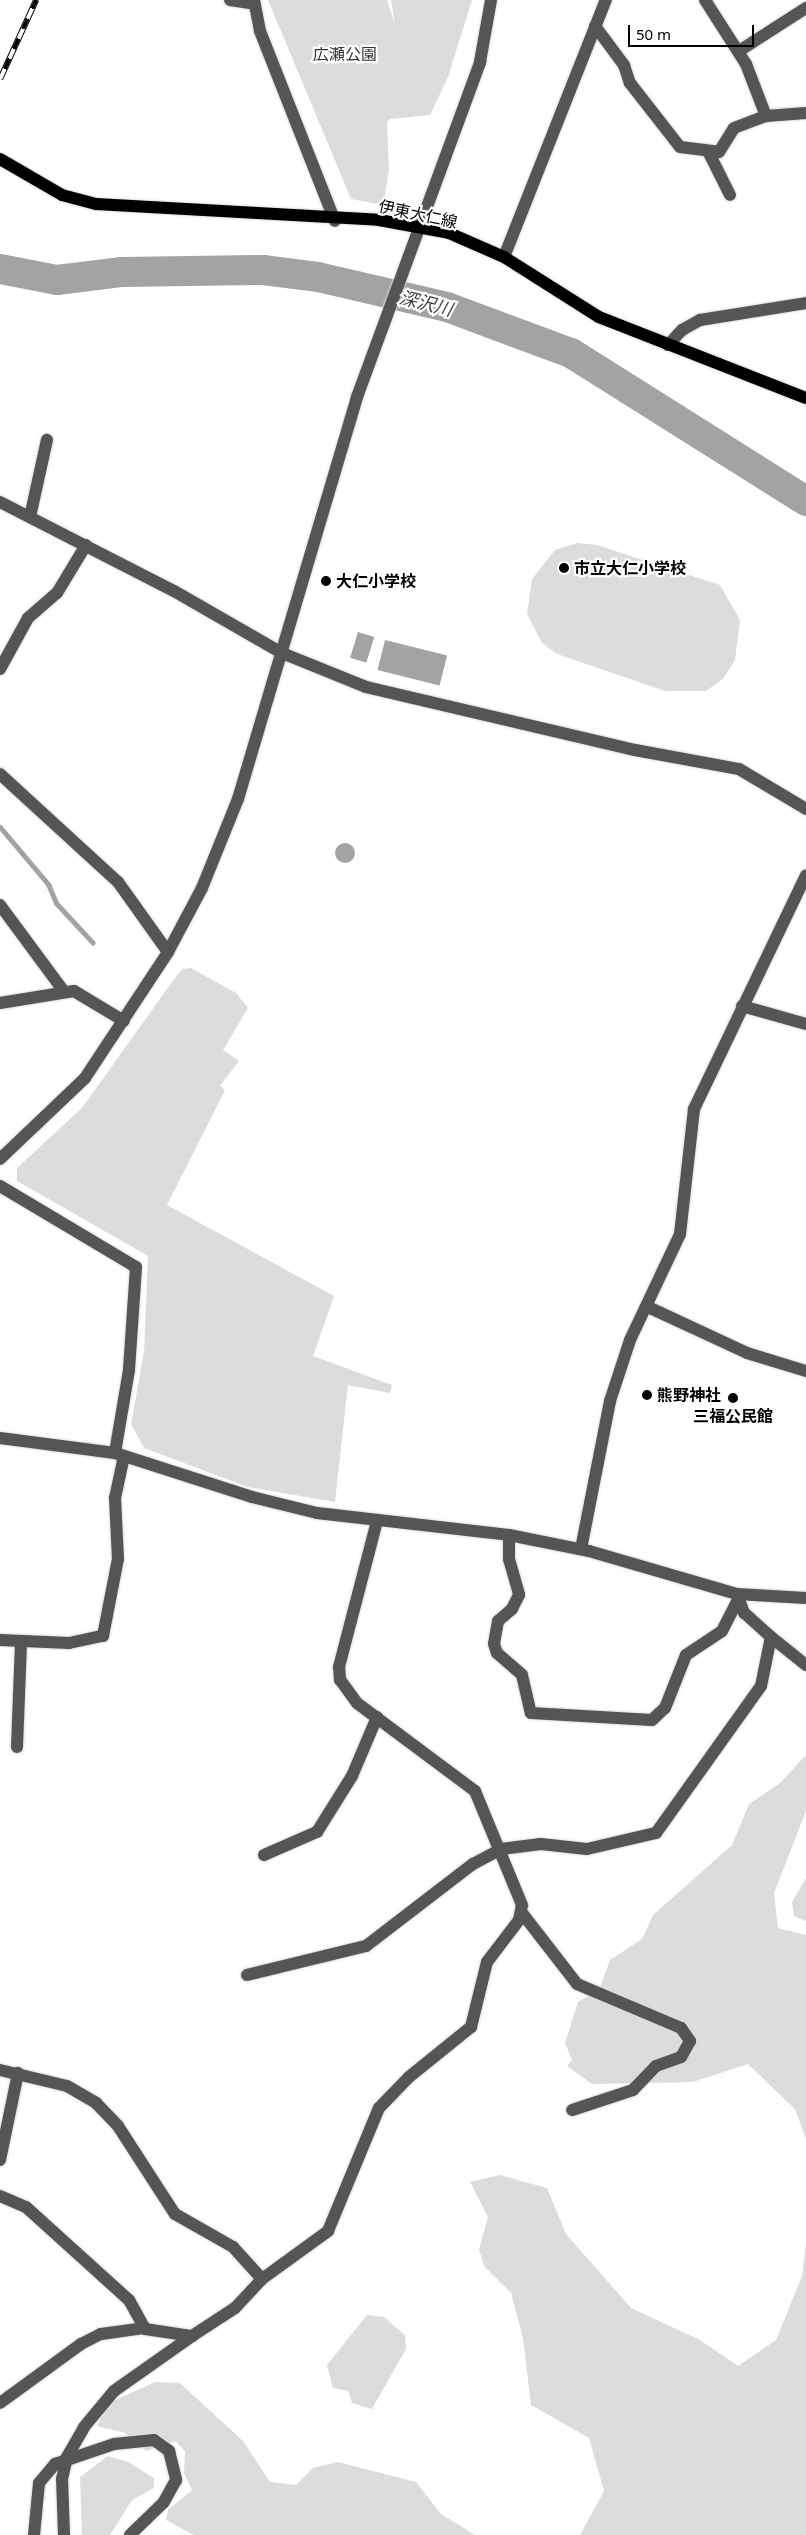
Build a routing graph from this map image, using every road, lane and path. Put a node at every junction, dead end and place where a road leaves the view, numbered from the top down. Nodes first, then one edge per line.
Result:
1 (230, 0) edge
2 (491, 0) edge
3 (606, 0) edge
4 (705, 0) edge
5 (255, 2) edge
6 (806, 8) edge
7 (595, 26) junction
8 (739, 51) junction
9 (806, 114) edge
10 (766, 116) junction
11 (708, 151) junction
12 (0, 159) edge
13 (730, 195) dead end
14 (335, 221) junction
15 (416, 227) junction
16 (504, 257) junction
17 (806, 303) edge
18 (668, 345) junction
19 (806, 398) edge
20 (47, 440) dead end
21 (0, 502) edge
22 (30, 517) junction
23 (86, 545) junction
24 (282, 653) junction
25 (0, 669) edge
26 (0, 774) edge
27 (806, 809) edge
28 (806, 875) edge
29 (0, 905) edge
30 (168, 952) junction
31 (63, 990) junction
32 (0, 1003) edge
33 (742, 1006) junction
34 (124, 1021) junction
35 (806, 1024) edge
36 (2, 1153) edge
37 (0, 1186) edge
38 (648, 1307) junction
39 (806, 1370) edge
40 (0, 1438) edge
41 (119, 1455) junction
42 (377, 1521) junction
43 (509, 1535) junction
44 (581, 1549) junction
45 (737, 1597) junction
46 (806, 1598) edge
47 (771, 1637) junction
48 (0, 1640) edge
49 (21, 1642) junction
50 (806, 1665) edge
51 (377, 1717) junction
52 (17, 1747) dead end
53 (501, 1849) junction
54 (264, 1854) dead end
55 (522, 1913) junction
56 (247, 1975) dead end
57 (0, 2070) edge
58 (18, 2073) junction
59 (572, 2110) dead end
60 (0, 2160) edge
61 (0, 2196) edge
62 (262, 2279) junction
63 (144, 2328) junction
64 (192, 2336) junction
65 (0, 2403) edge
66 (67, 2457) junction
67 (34, 2535) edge
68 (64, 2535) edge
69 (130, 2535) edge

1 - 5 street
2 - 15 street
3 - 7 street
4 - 8 street
5 - 14 street
6 - 8 street
7 - 11 street
7 - 16 street
8 - 10 street
9 - 10 street
10 - 11 street
11 - 13 street
12 - 14 main road, 伊東大仁線
14 - 15 main road, 伊東大仁線
15 - 16 main road, 伊東大仁線
15 - 24 street
16 - 18 main road, 伊東大仁線
17 - 18 street
18 - 19 main road, 伊東大仁線
20 - 22 street
21 - 22 street
22 - 23 street
23 - 24 street
23 - 25 street
24 - 27 street
24 - 30 street
26 - 30 street
28 - 33 street
29 - 31 street
30 - 34 street
31 - 32 street
31 - 34 street
33 - 35 street
33 - 38 street
34 - 36 street
37 - 41 street
38 - 39 street
38 - 44 street
40 - 41 street
41 - 42 street
41 - 49 street
42 - 43 street
42 - 51 street
43 - 44 street
43 - 45 street
44 - 45 street
45 - 46 street
45 - 47 street
47 - 50 street
47 - 53 street
48 - 49 street
49 - 52 street
51 - 53 street
51 - 54 street
53 - 55 street
53 - 56 street
55 - 59 street
55 - 62 street
57 - 58 street
58 - 60 street
58 - 62 street
61 - 63 street
62 - 64 street
63 - 64 street
63 - 65 street
64 - 66 street
66 - 67 street
66 - 68 street
66 - 69 street

